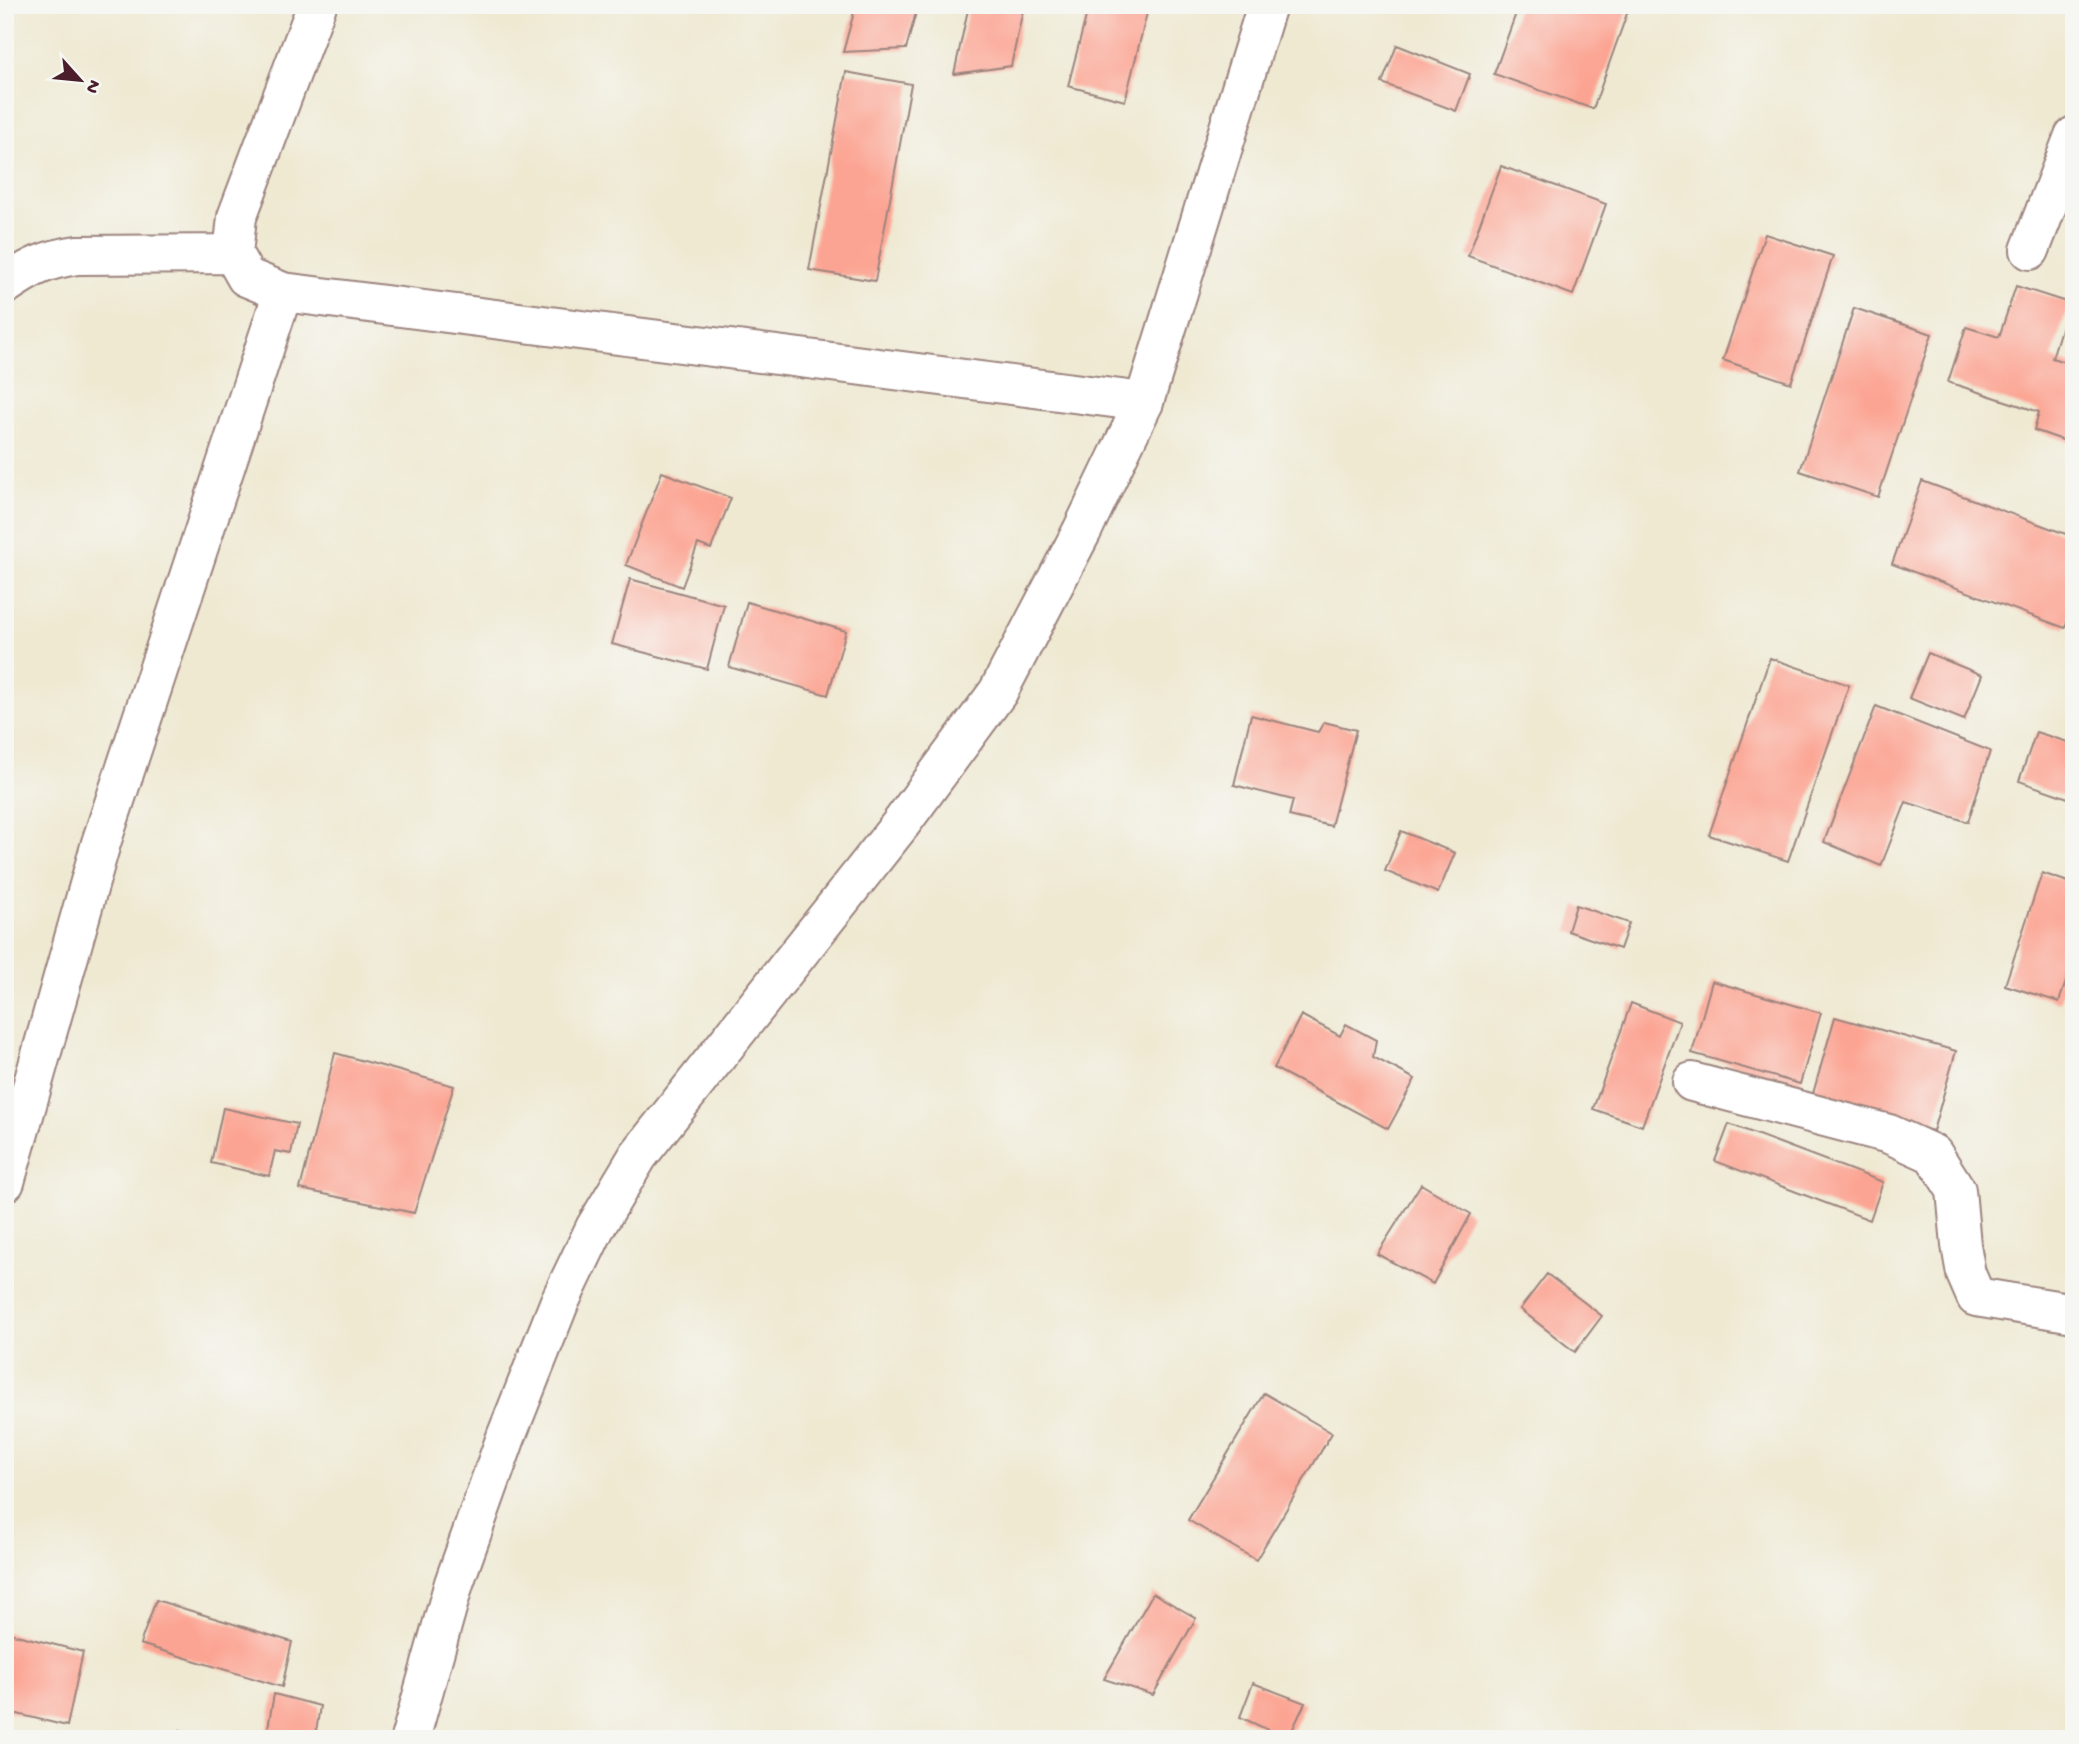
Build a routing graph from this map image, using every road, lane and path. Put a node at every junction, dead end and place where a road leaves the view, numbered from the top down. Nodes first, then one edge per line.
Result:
1 (317, 5) edge
2 (1266, 5) edge
3 (2074, 136) edge
4 (2030, 250) dead end
5 (233, 254) junction
6 (5, 285) edge
7 (282, 292) junction
8 (1144, 402) junction
9 (1692, 1082) dead end
10 (5, 1182) edge
11 (2074, 1313) edge
12 (410, 1739) edge

1 - 5 street
2 - 8 street
3 - 4 street
5 - 6 street
5 - 7 street
7 - 8 street
7 - 10 street
8 - 12 street
9 - 11 street

